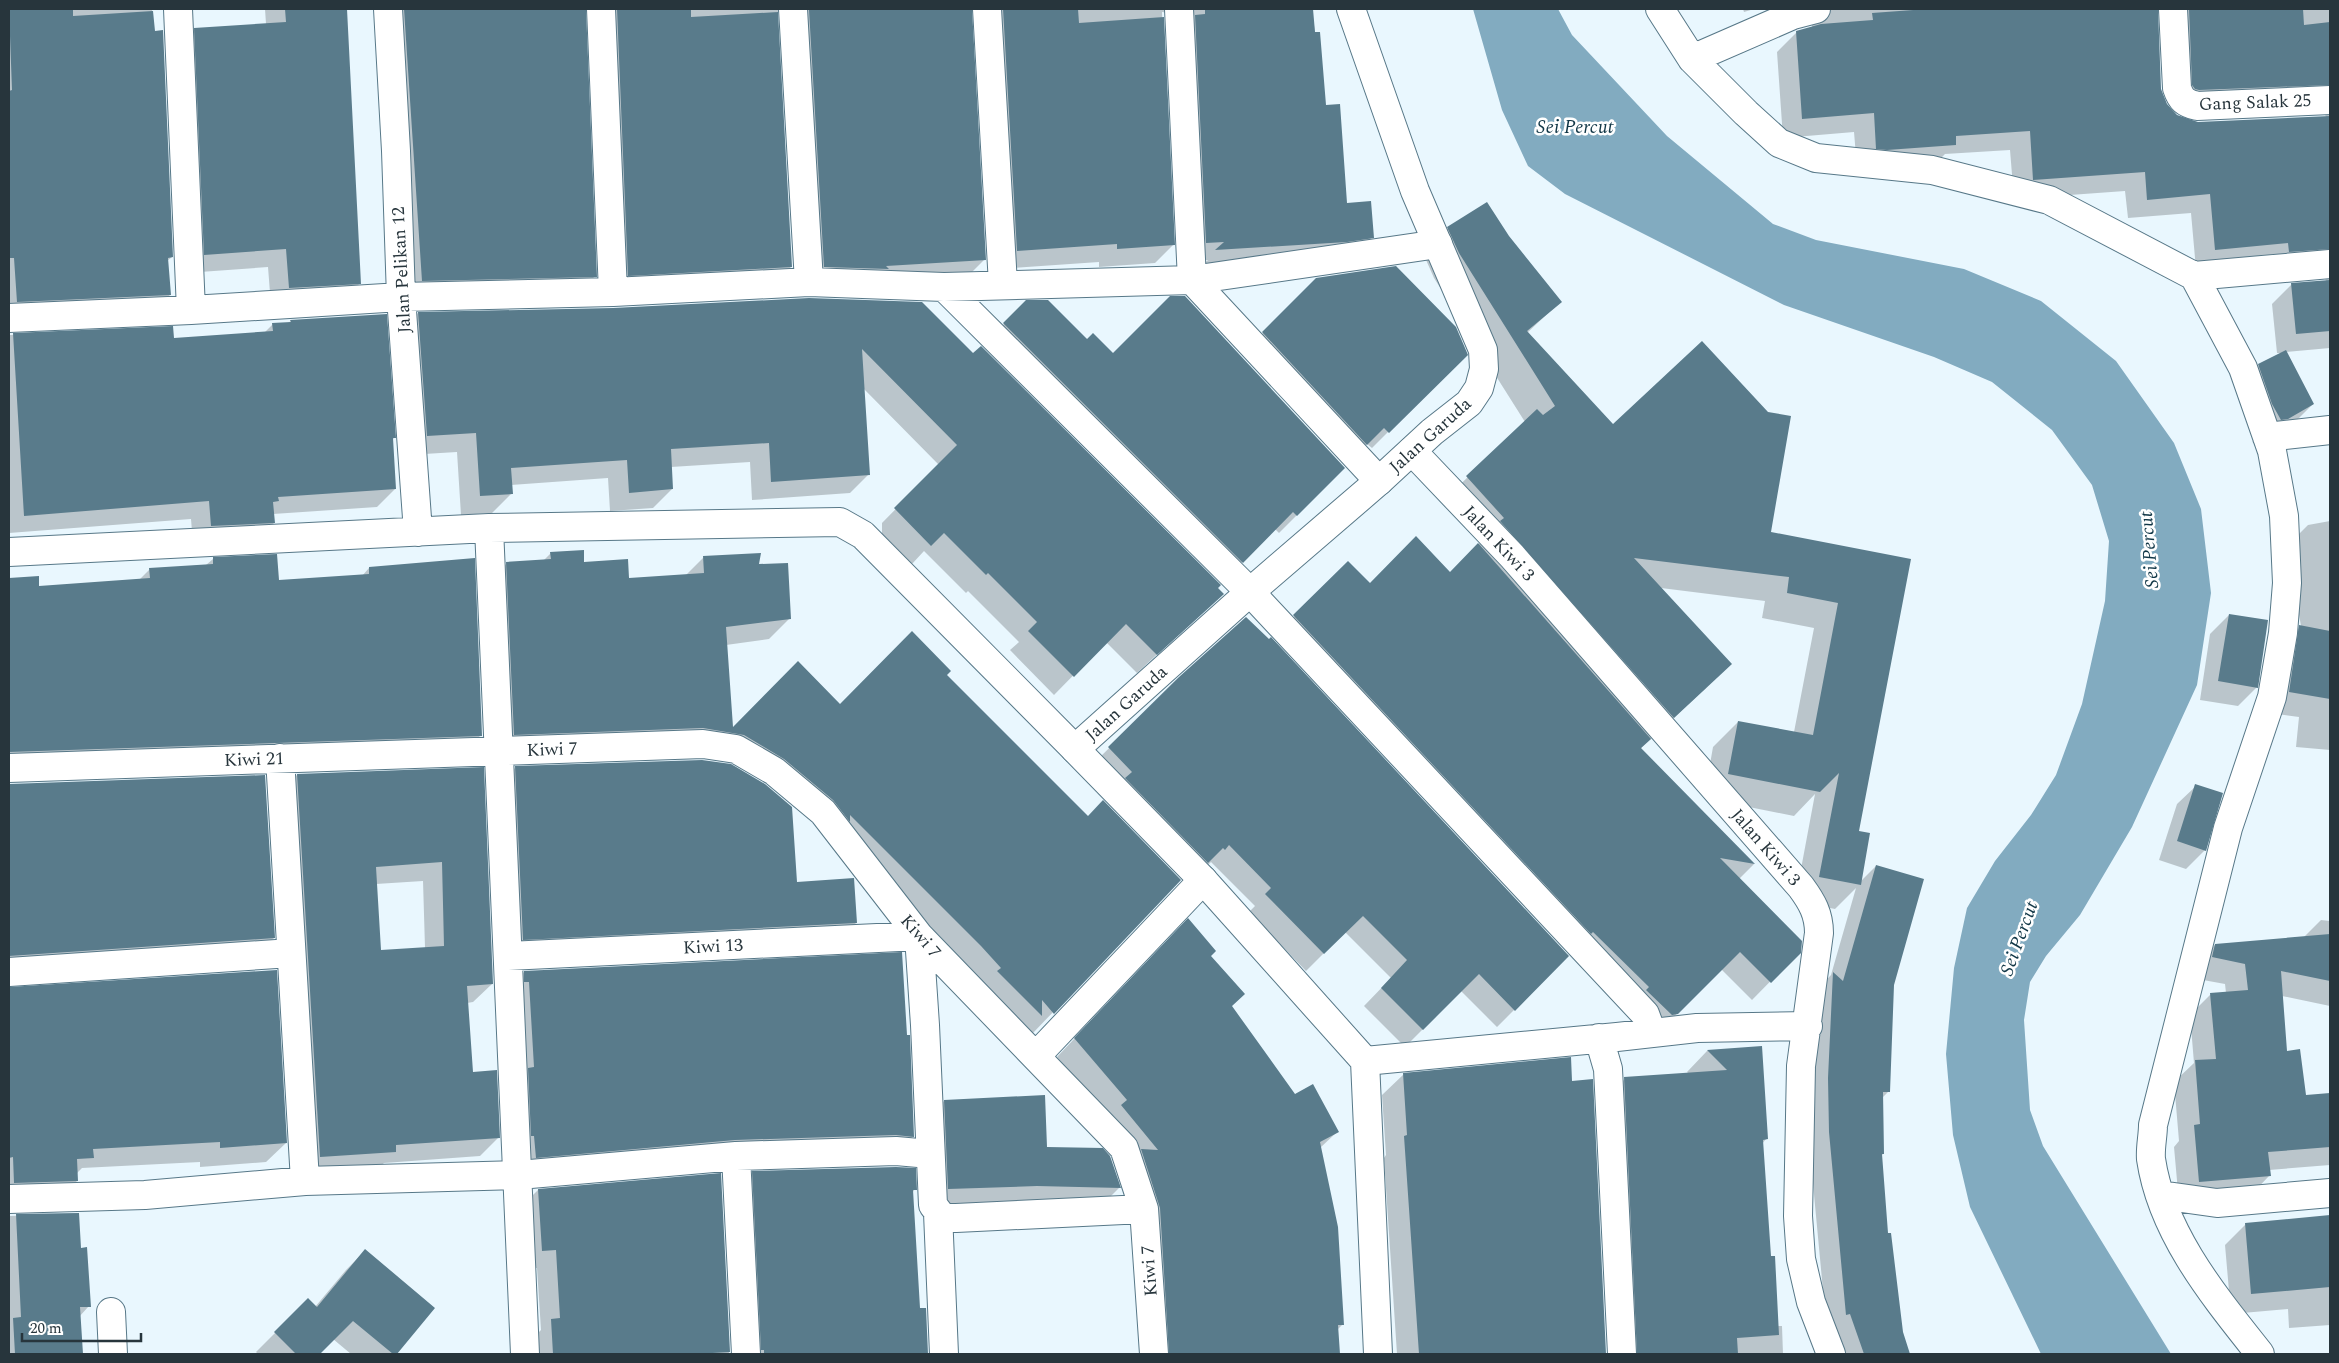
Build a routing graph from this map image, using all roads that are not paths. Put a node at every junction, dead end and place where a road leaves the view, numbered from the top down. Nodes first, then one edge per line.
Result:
1 (178, 9) edge
2 (388, 9) edge
3 (601, 9) edge
4 (793, 9) edge
5 (987, 9) edge
6 (1180, 9) edge
7 (1351, 9) edge
8 (1660, 9) edge
9 (1816, 9) edge
10 (2173, 9) edge
11 (1692, 59) junction
12 (2330, 100) edge
13 (1438, 244) junction
14 (2330, 264) edge
15 (2194, 276) junction
16 (1192, 280) junction
17 (809, 282) junction
18 (1003, 284) junction
19 (944, 287) junction
20 (613, 292) junction
21 (401, 297) junction
22 (191, 310) junction
23 (9, 318) edge
24 (2330, 430) edge
25 (2267, 437) junction
26 (1412, 451) junction
27 (1379, 481) junction
28 (489, 528) junction
29 (418, 532) junction
30 (9, 552) edge
31 (1250, 592) junction
32 (1075, 749) junction
33 (499, 750) junction
34 (280, 758) junction
35 (9, 768) edge
36 (1203, 880) junction
37 (919, 936) junction
38 (290, 953) junction
39 (508, 956) junction
40 (9, 972) edge
41 (1808, 1026) junction
42 (1652, 1033) junction
43 (1599, 1038) junction
44 (1036, 1056) junction
45 (1365, 1061) junction
46 (930, 1154) junction
47 (736, 1156) junction
48 (519, 1174) junction
49 (305, 1181) junction
50 (2330, 1192) edge
51 (2160, 1195) junction
52 (9, 1199) edge
53 (1144, 1209) junction
54 (938, 1213) junction
55 (111, 1312) dead end
56 (113, 1354) edge
57 (525, 1354) edge
58 (746, 1354) edge
59 (944, 1354) edge
60 (1154, 1354) edge
61 (1378, 1354) edge
62 (1622, 1354) edge
63 (1831, 1354) edge
64 (2260, 1354) edge

1 - 22 street
2 - 21 street, Jalan Pelikan 12
3 - 20 street
4 - 17 street
5 - 18 street
6 - 16 street
7 - 13 street, Jalan Garuda
8 - 11 street
9 - 11 street
10 - 12 street, Gang Salak 25
11 - 15 street
13 - 16 street
13 - 26 street, Jalan Garuda
14 - 15 street
15 - 25 street
16 - 18 street
16 - 27 street
17 - 19 street
17 - 20 street
18 - 19 street
19 - 31 street
20 - 21 street
21 - 22 street
21 - 29 street, Jalan Pelikan 12
22 - 23 street
24 - 25 street
25 - 51 street
26 - 27 street, Jalan Garuda
26 - 41 street, Jalan Kiwi 3
27 - 31 street, Jalan Garuda
28 - 29 street
28 - 32 street
28 - 33 street
29 - 30 street
31 - 32 street, Jalan Garuda
31 - 42 street
32 - 36 street
33 - 34 street, Kiwi 21
33 - 37 street, Kiwi 7
33 - 39 street
34 - 35 street, Kiwi 21
34 - 38 street
36 - 44 street
36 - 45 street
37 - 39 street, Kiwi 13
37 - 44 street, Kiwi 7
37 - 46 street
38 - 40 street
38 - 49 street
39 - 48 street
41 - 42 street
41 - 63 street, Jalan Kiwi 3
42 - 43 street
43 - 45 street
43 - 62 street
44 - 53 street, Kiwi 7
45 - 61 street
46 - 47 street
46 - 54 street
47 - 48 street
47 - 58 street
48 - 49 street
48 - 57 street
49 - 52 street
50 - 51 street
51 - 64 street
53 - 54 street
53 - 60 street, Kiwi 7
54 - 59 street
55 - 56 street

